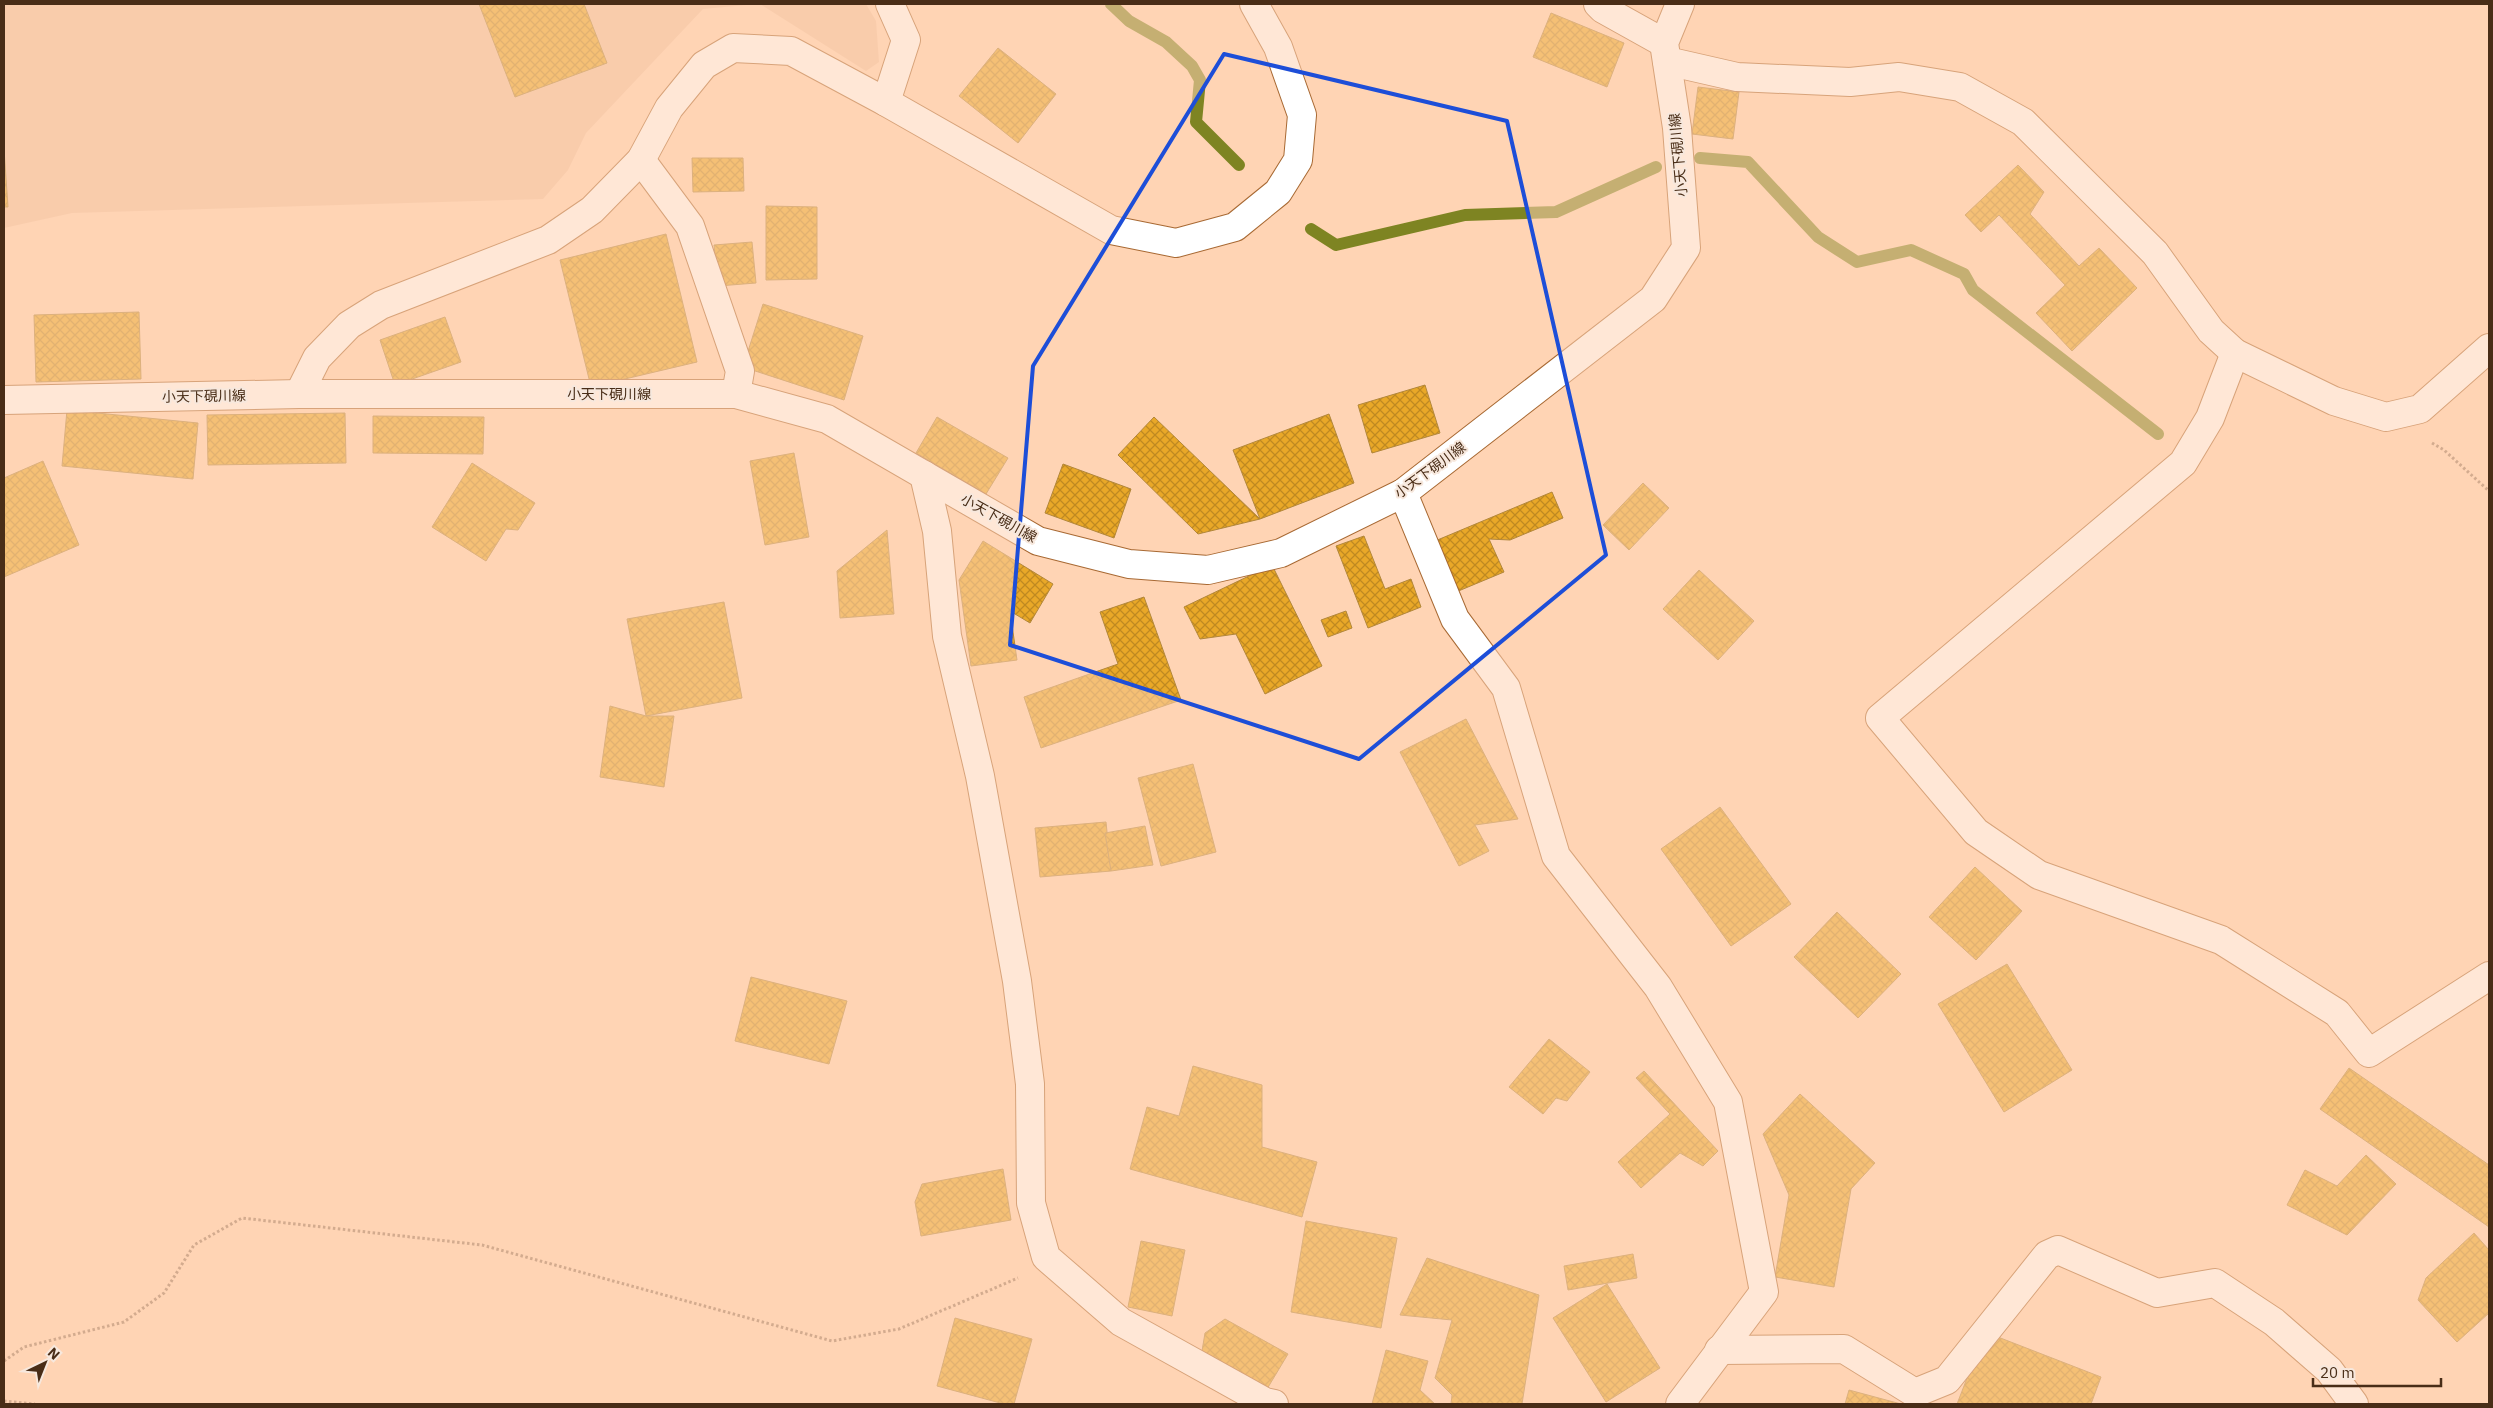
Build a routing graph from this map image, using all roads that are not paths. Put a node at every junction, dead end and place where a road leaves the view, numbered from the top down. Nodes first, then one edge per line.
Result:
1 (890, 4) edge
2 (1254, 4) edge
3 (1598, 4) edge
4 (1680, 4) edge
5 (1665, 52) junction
6 (886, 102) junction
7 (641, 160) junction
8 (2489, 348) edge
9 (2235, 353) junction
10 (299, 394) junction
11 (736, 394) junction
12 (4, 400) edge
13 (924, 475) junction
14 (1403, 493) junction
15 (2489, 976) edge
16 (1720, 1350) junction
17 (1274, 1404) edge
18 (1680, 1404) edge
19 (2354, 1404) edge

1 - 6 street
2 - 6 street
3 - 5 street
4 - 5 street
5 - 9 street
5 - 14 street, 小天下硯川線
6 - 7 street
7 - 10 street
7 - 11 street
8 - 9 street
9 - 15 street
10 - 11 street, 小天下硯川線
10 - 12 street, 小天下硯川線
11 - 13 street, 小天下硯川線
13 - 14 street, 小天下硯川線
13 - 17 street
14 - 16 street
16 - 18 street
16 - 19 street

